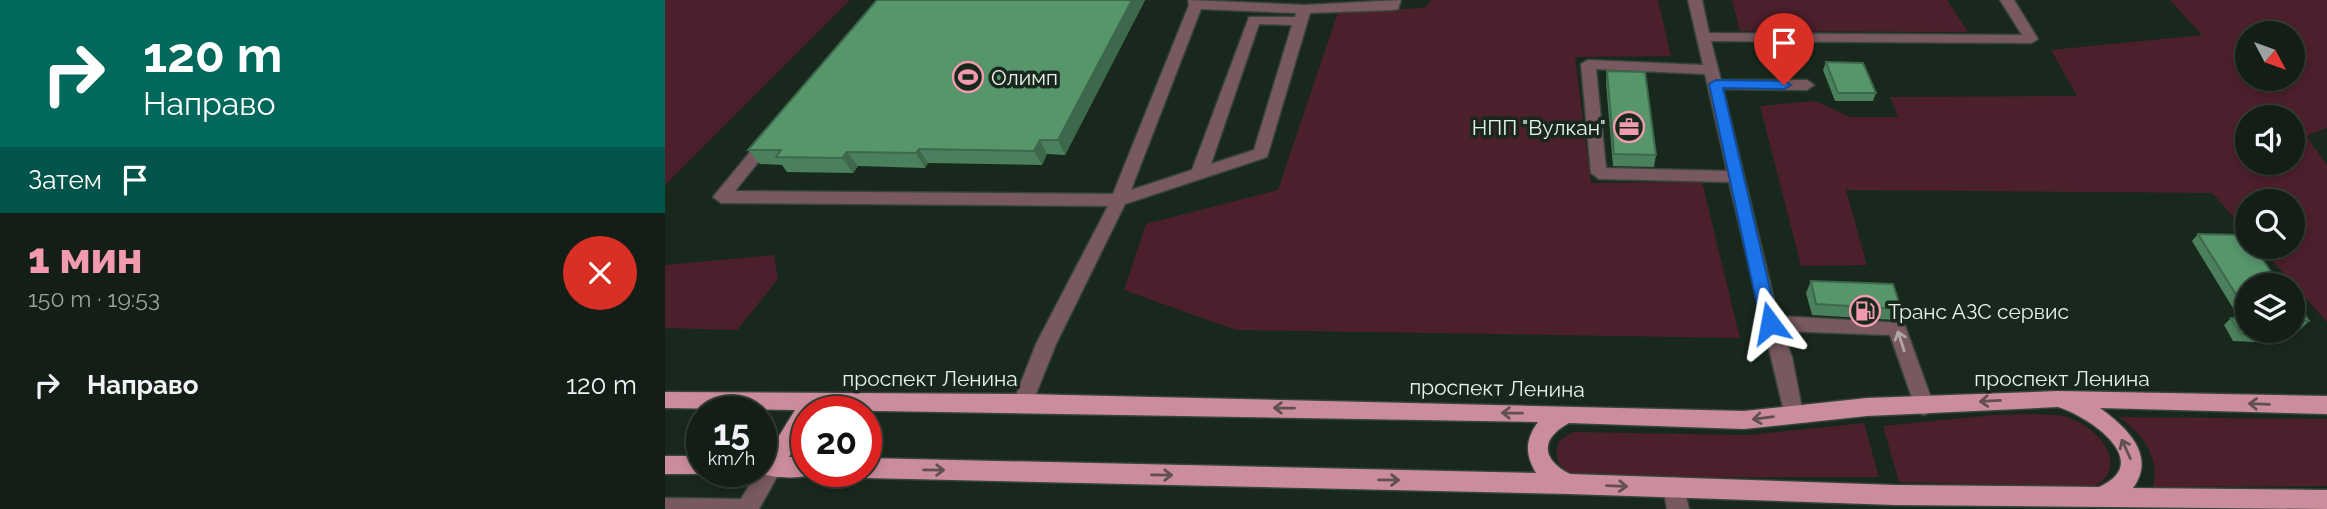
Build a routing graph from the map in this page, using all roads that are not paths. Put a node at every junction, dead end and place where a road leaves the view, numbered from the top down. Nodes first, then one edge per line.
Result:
1 (1394, 0) edge
2 (1695, 0) edge
3 (2007, 0) edge
4 (1195, 3) edge
5 (1260, 3) edge
6 (1302, 15) junction
7 (1704, 37) junction
8 (1714, 77) junction
9 (1807, 85) dead end
10 (781, 124) edge
11 (1199, 174) junction
12 (1737, 177) junction
13 (1119, 200) junction
14 (1770, 323) junction
15 (2058, 398) junction
16 (665, 400) edge
17 (791, 402) edge
18 (882, 402) edge
19 (1023, 403) junction
20 (1924, 405) junction
21 (2327, 405) edge
22 (1566, 414) junction
23 (1793, 414) junction
24 (791, 430) edge
25 (777, 451) edge
26 (665, 465) edge
27 (686, 465) edge
28 (882, 468) edge
29 (1569, 484) junction
30 (757, 487) edge
31 (1676, 498) edge
32 (2098, 499) junction
33 (2327, 500) edge
34 (665, 508) edge
35 (740, 509) edge
36 (747, 509) edge

1 - 6 street
2 - 7 street
3 - 7 street
4 - 5 street
4 - 13 street
5 - 6 street
6 - 11 street
6 - 11 street
7 - 8 street
8 - 9 street
8 - 12 street
8 - 12 street
10 - 13 street
11 - 13 street
12 - 14 street
13 - 19 street
20 -> 14 street
14 - 23 street
15 -> 20 main road, проспект Ленина
21 -> 15 main road, проспект Ленина
32 -> 15 main road
16 - 17 main road, проспект Ленина
18 - 19 main road, проспект Ленина
22 -> 19 main road, проспект Ленина
20 - 23 main road, проспект Ленина
23 -> 22 main road, проспект Ленина
22 - 29 main road
24 - 25 main road
26 - 27 main road
28 -> 29 main road
29 -> 31 main road
30 - 36 street
31 - 32 main road
32 - 33 main road
34 - 35 street

